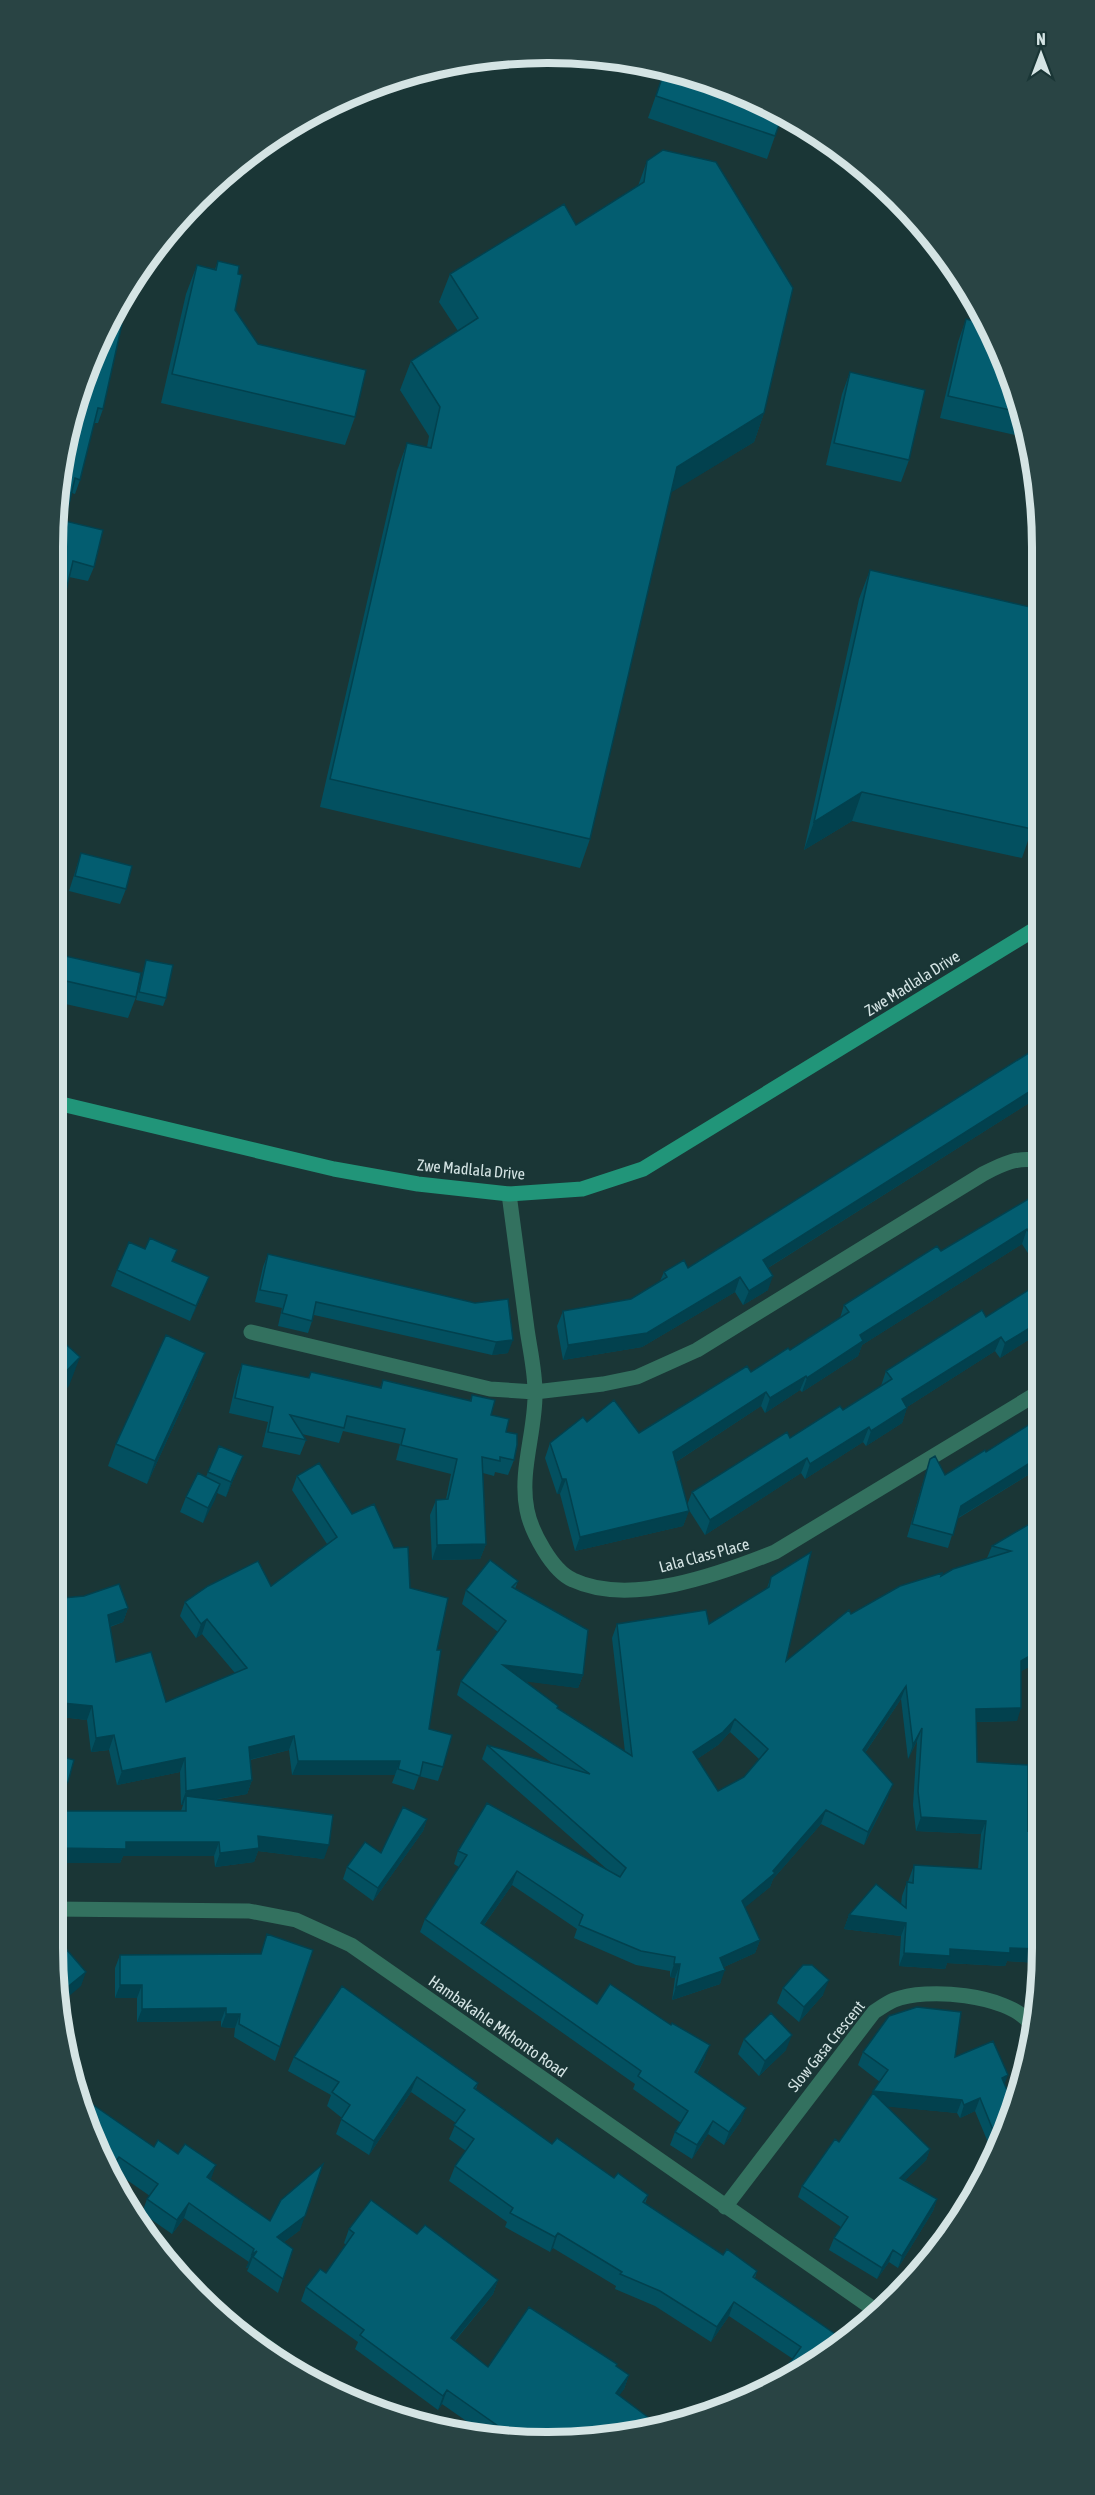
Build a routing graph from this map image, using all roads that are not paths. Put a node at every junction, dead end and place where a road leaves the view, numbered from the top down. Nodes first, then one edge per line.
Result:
1 (1032, 931) edge
2 (63, 1105) edge
3 (1032, 1160) edge
4 (509, 1194) junction
5 (251, 1332) dead end
6 (535, 1392) junction
7 (1032, 1396) edge
8 (63, 1909) edge
9 (1026, 2021) edge
10 (725, 2207) junction
11 (872, 2308) edge

1 - 4 street, Zwe Madlala Drive
2 - 4 street, Zwe Madlala Drive
3 - 6 street
4 - 6 street, Lala Class Place
5 - 6 street
6 - 7 street, Lala Class Place
8 - 10 street, Hambakahle Mkhonto Road
9 - 10 street, Slow Gasa Crescent
10 - 11 street, Hambakahle Mkhonto Road

